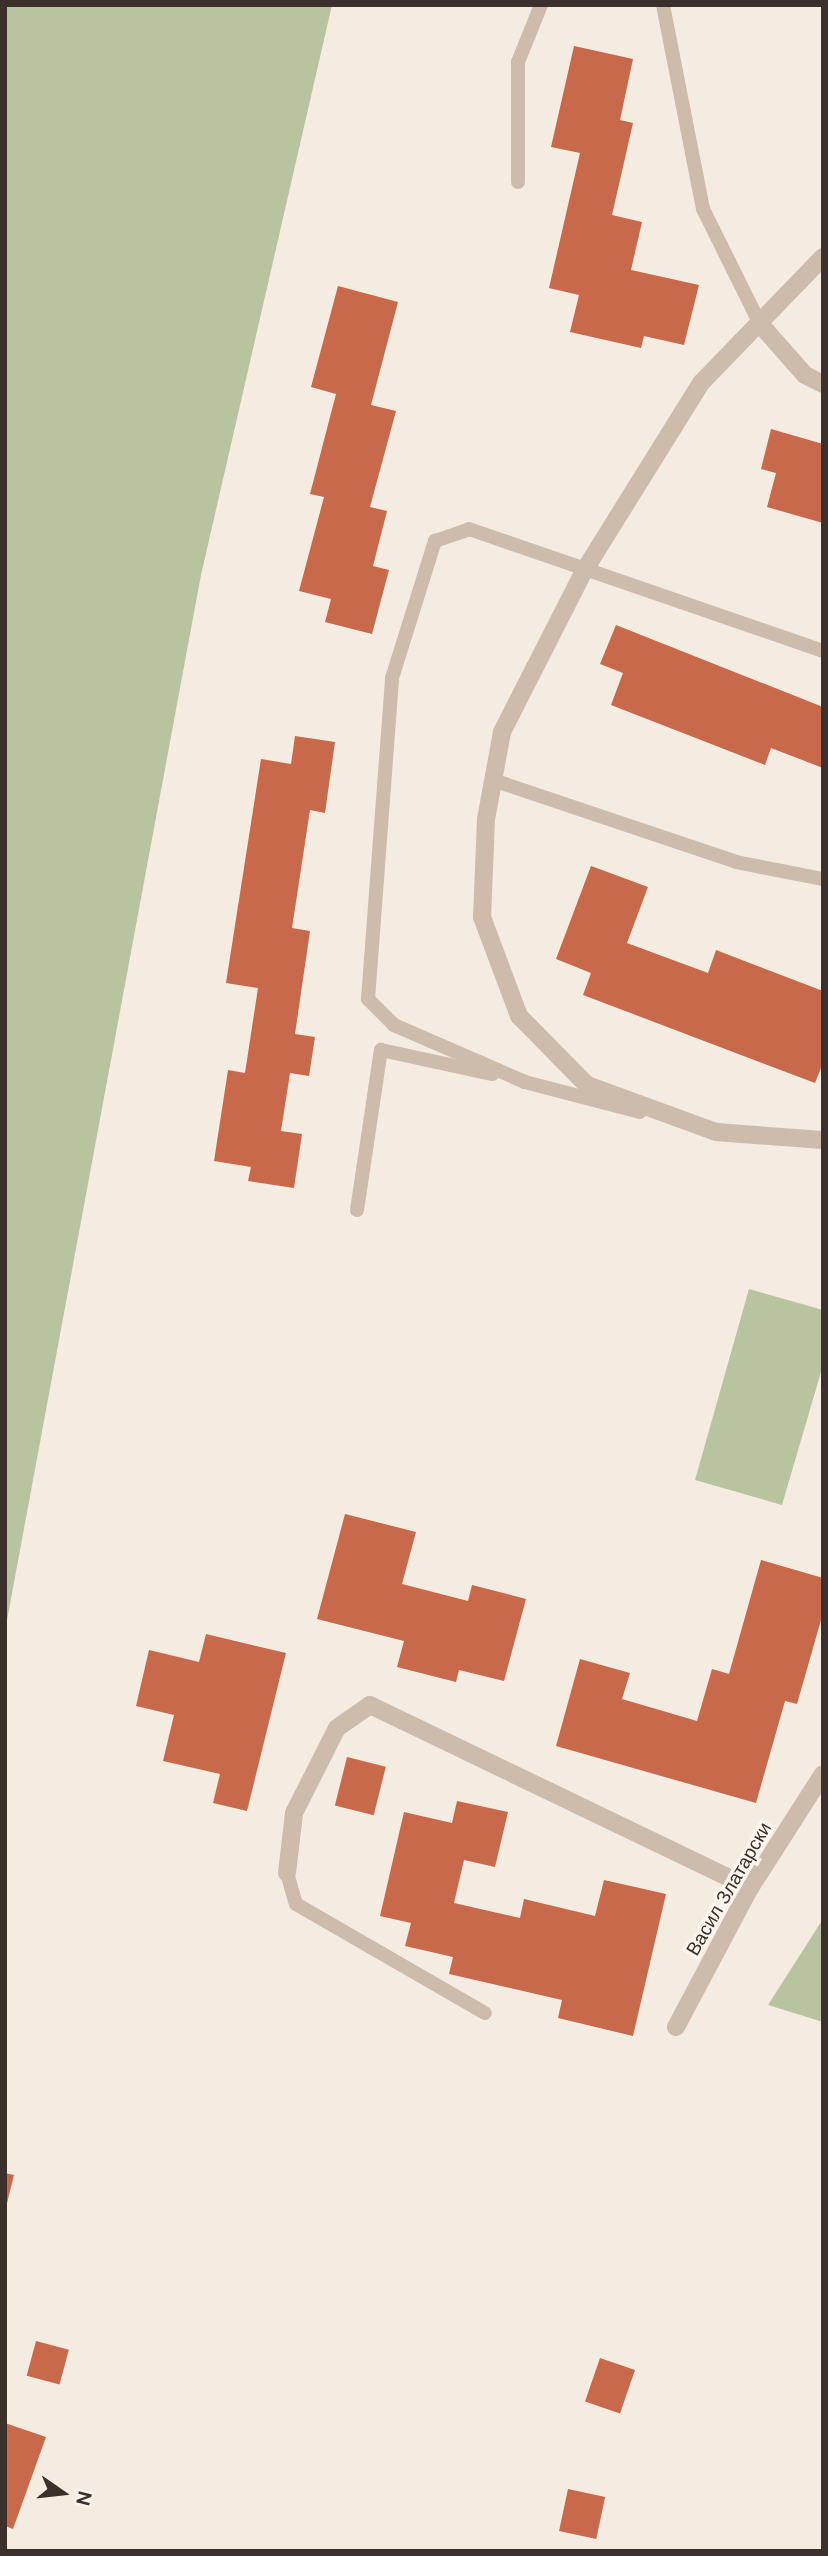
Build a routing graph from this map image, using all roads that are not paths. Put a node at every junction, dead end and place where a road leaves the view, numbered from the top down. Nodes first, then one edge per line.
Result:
1 (541, 5) edge
2 (663, 5) edge
3 (518, 182) dead end
4 (823, 257) edge
5 (760, 324) junction
6 (823, 384) edge
7 (585, 569) junction
8 (823, 651) edge
9 (493, 780) junction
10 (823, 879) edge
11 (525, 1082) junction
12 (716, 1132) junction
13 (823, 1140) edge
14 (357, 1210) dead end
15 (823, 1774) edge
16 (287, 1872) joint
17 (750, 1888) junction
18 (485, 2013) dead end
19 (676, 2027) dead end

1 - 3 lane
2 - 5 lane
4 - 5 street
5 - 6 street
5 - 7 street
7 - 8 lane
7 - 9 street
7 - 11 lane
9 - 10 lane
9 - 12 street
11 - 12 lane
11 - 14 lane
12 - 13 street
15 - 17 street, Васил Златарски
16 - 17 street
16 - 18 lane
17 - 19 street, Васил Златарски

